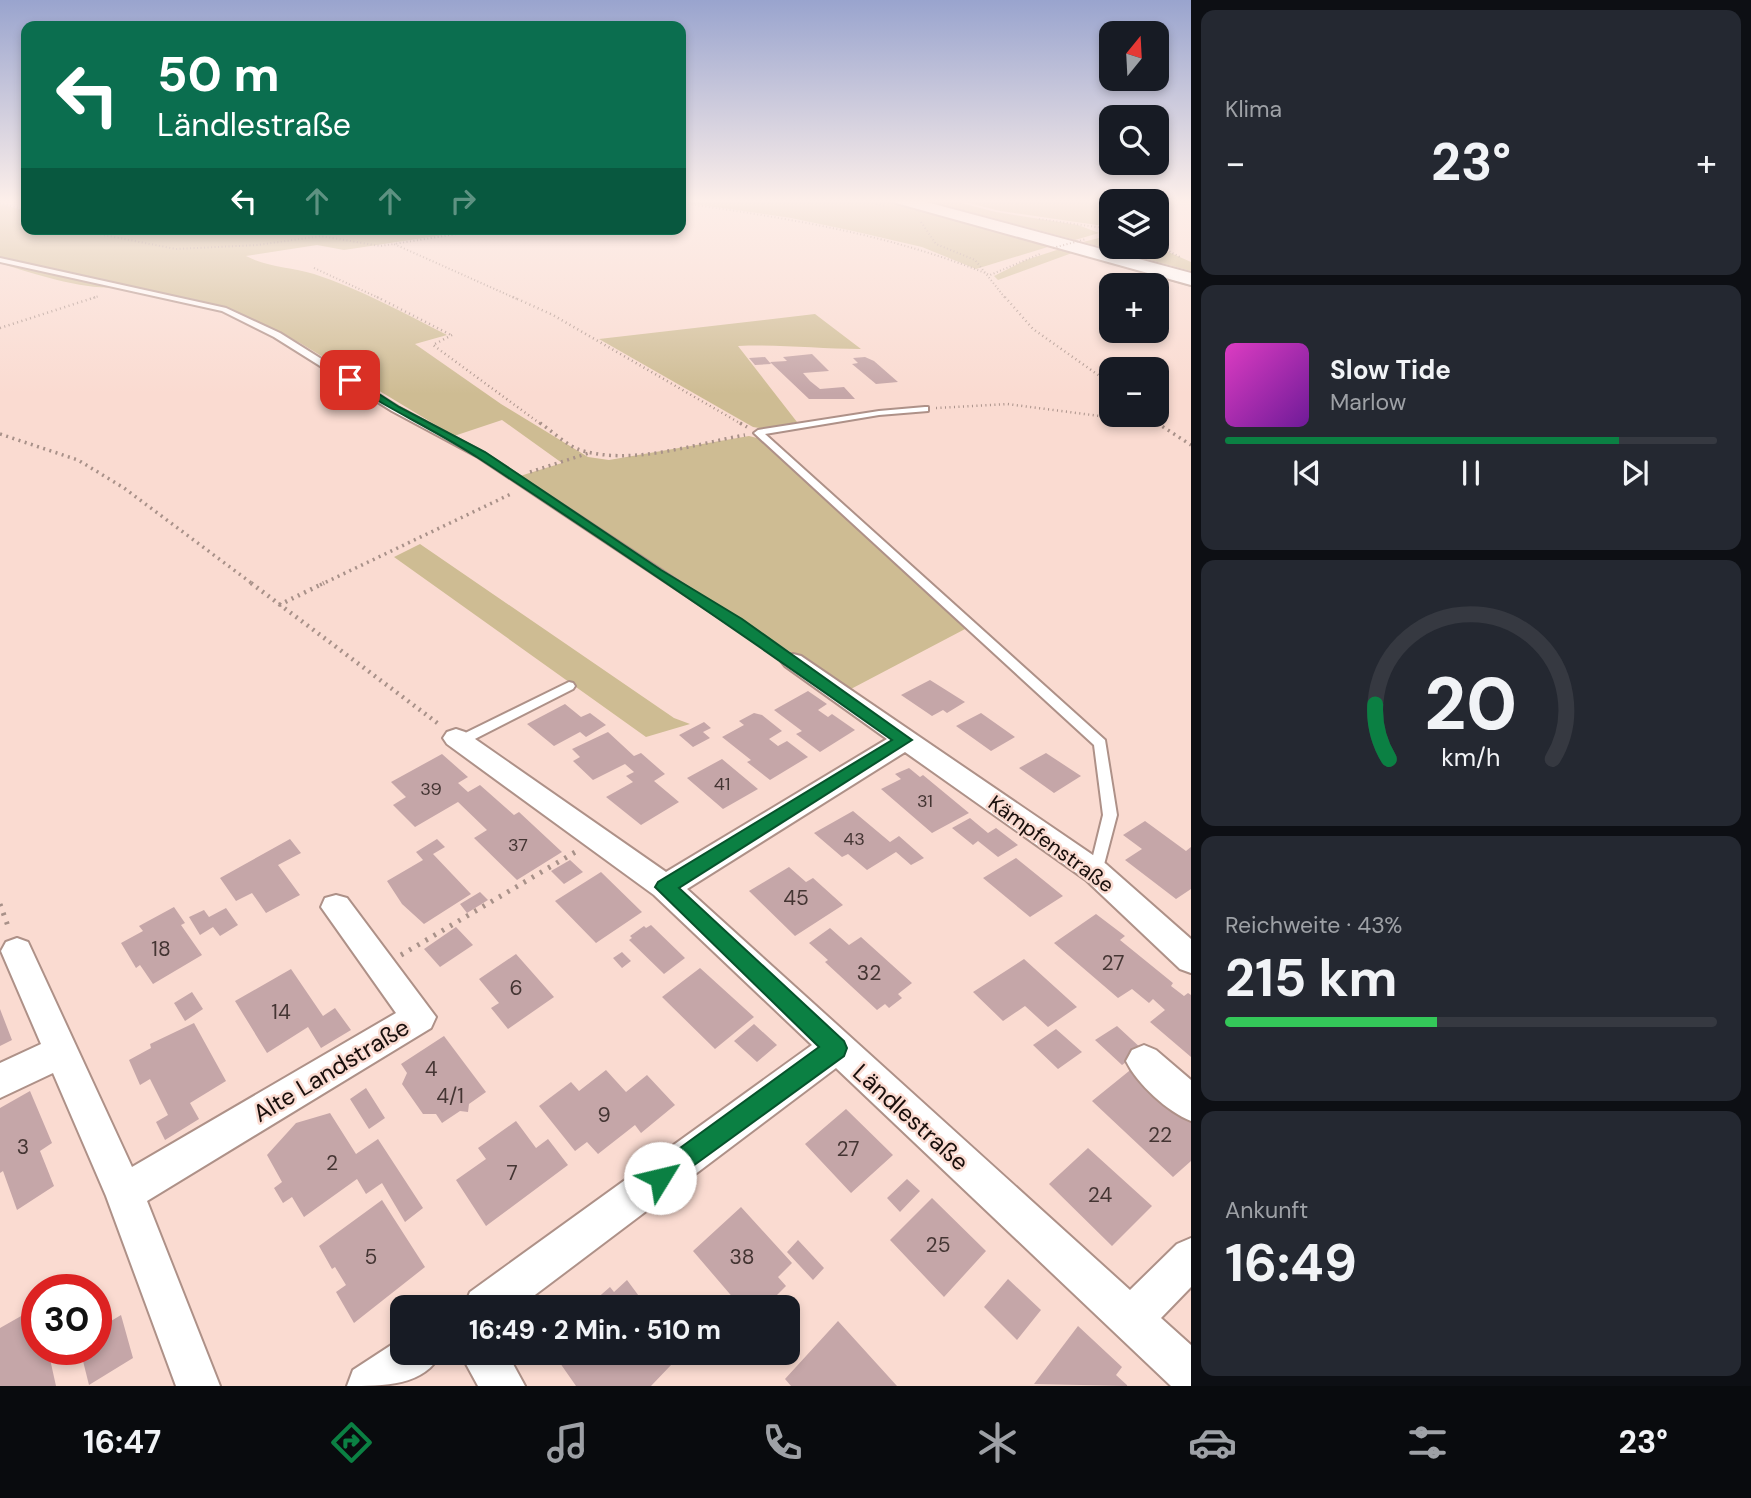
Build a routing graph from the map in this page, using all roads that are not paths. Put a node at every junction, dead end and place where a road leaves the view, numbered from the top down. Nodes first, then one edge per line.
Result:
1 (22, 265) edge
2 (1141, 265) edge
3 (1191, 279) edge
4 (925, 409) road end
5 (793, 661) joint
6 (569, 686) dead end
7 (458, 739) joint
8 (904, 740) junction
9 (1096, 872) junction
10 (665, 887) junction
11 (336, 907) dead end
12 (17, 951) dead end
13 (1191, 959) edge
14 (836, 1048) junction
15 (61, 1051) junction
16 (1144, 1061) dead end
17 (0, 1081) edge
18 (1191, 1104) edge
19 (124, 1193) junction
20 (1191, 1258) edge
21 (501, 1295) edge
22 (1132, 1318) junction
23 (401, 1365) edge
24 (490, 1365) edge
25 (1191, 1375) edge
26 (198, 1386) edge
27 (369, 1386) edge
28 (503, 1386) edge

1 - 5 lane, Kämpfenstraße
2 - 3 highway
4 - 9 lane
5 - 8 street, Kämpfenstraße
6 - 7 lane
7 - 10 street, Ländlestraße
8 - 9 street, Kämpfenstraße
8 - 10 street
9 - 13 street, Kämpfenstraße
10 - 14 street, Ländlestraße
11 - 19 street, Alte Landstraße
12 - 15 street
14 - 21 street
14 - 22 street, Ländlestraße
15 - 17 street
15 - 19 street
16 - 18 street
19 - 26 street
20 - 22 street
22 - 25 street, Ländlestraße
23 - 27 street
24 - 28 street

